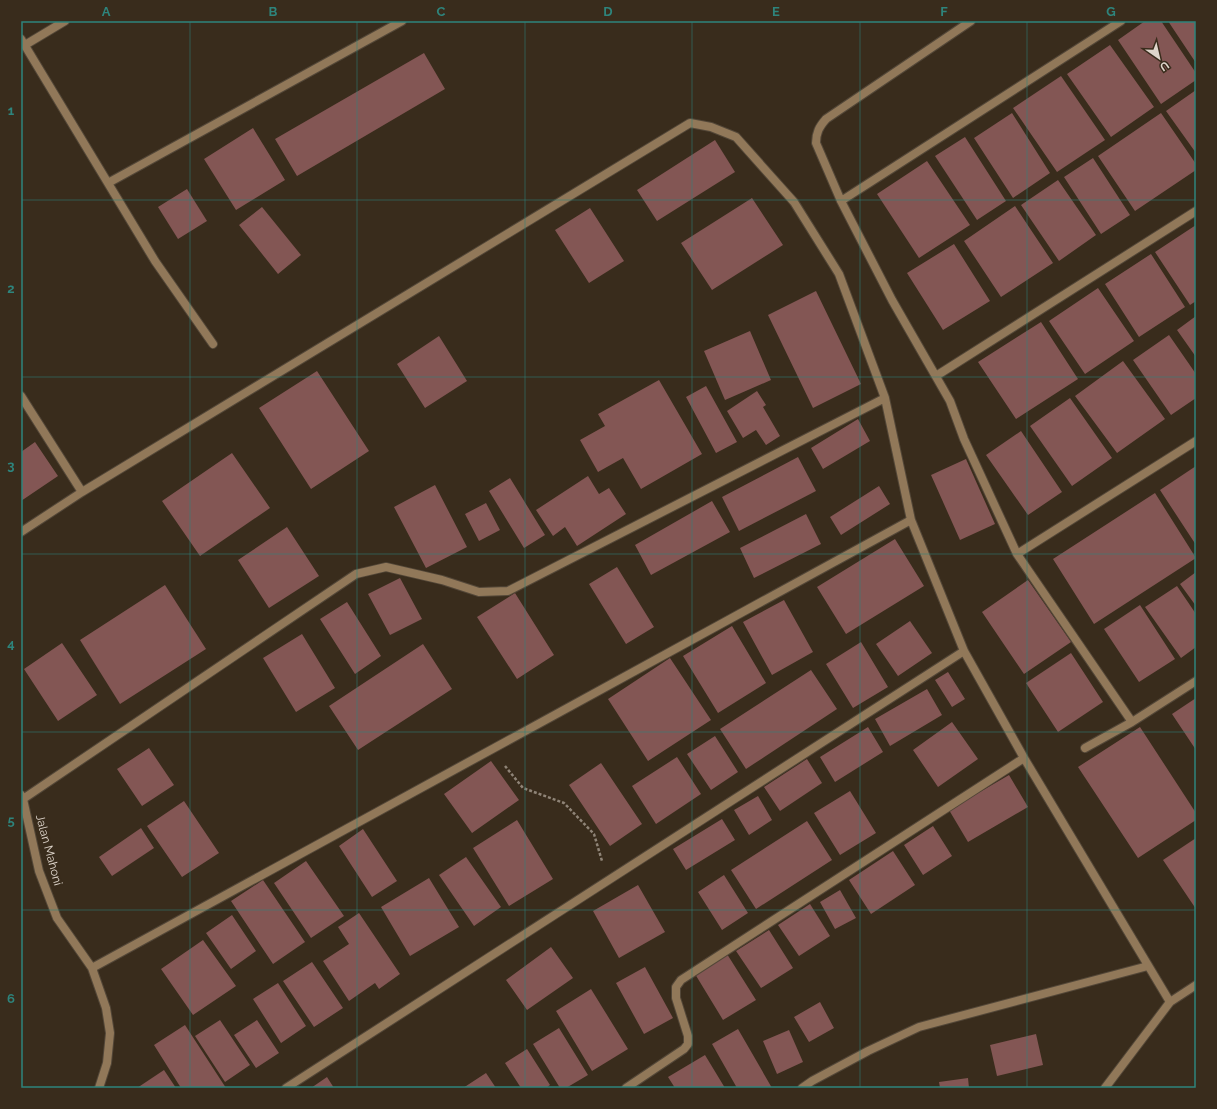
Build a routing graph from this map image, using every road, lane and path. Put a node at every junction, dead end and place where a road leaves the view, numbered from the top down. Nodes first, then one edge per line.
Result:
1 (65, 21) edge
2 (402, 21) edge
3 (971, 21) edge
4 (1121, 21) edge
5 (23, 42) edge
6 (108, 183) junction
7 (841, 201) junction
8 (1196, 211) edge
9 (213, 344) dead end
10 (936, 376) junction
11 (21, 396) edge
12 (885, 398) junction
13 (1196, 441) edge
14 (82, 492) junction
15 (911, 520) junction
16 (21, 532) edge
17 (1017, 554) junction
18 (964, 651) junction
19 (1196, 681) edge
20 (1132, 722) junction
21 (1084, 748) dead end
22 (492, 750) junction
23 (1024, 758) junction
24 (22, 796) edge
25 (609, 880) junction
26 (1148, 966) junction
27 (92, 968) junction
28 (1196, 985) edge
29 (1170, 1002) junction
30 (99, 1088) edge
31 (286, 1088) edge
32 (626, 1088) edge
33 (802, 1088) edge
34 (1105, 1088) edge

1 - 5 street
2 - 6 street
3 - 7 street
4 - 7 street
5 - 6 street
6 - 9 street
7 - 10 street
8 - 10 street
10 - 17 street
11 - 14 street
12 - 14 street
12 - 15 street
12 - 24 street
13 - 17 street
14 - 16 street
15 - 18 street
15 - 22 street
17 - 20 street
18 - 23 street
18 - 25 street
19 - 20 street
20 - 21 street
22 - 25 path
22 - 27 street
23 - 26 street
23 - 32 street
24 - 27 street, Jalan Mahoni
25 - 31 street
26 - 29 street
26 - 33 street
27 - 30 street, Jalan Mahoni
28 - 29 street
29 - 34 street

